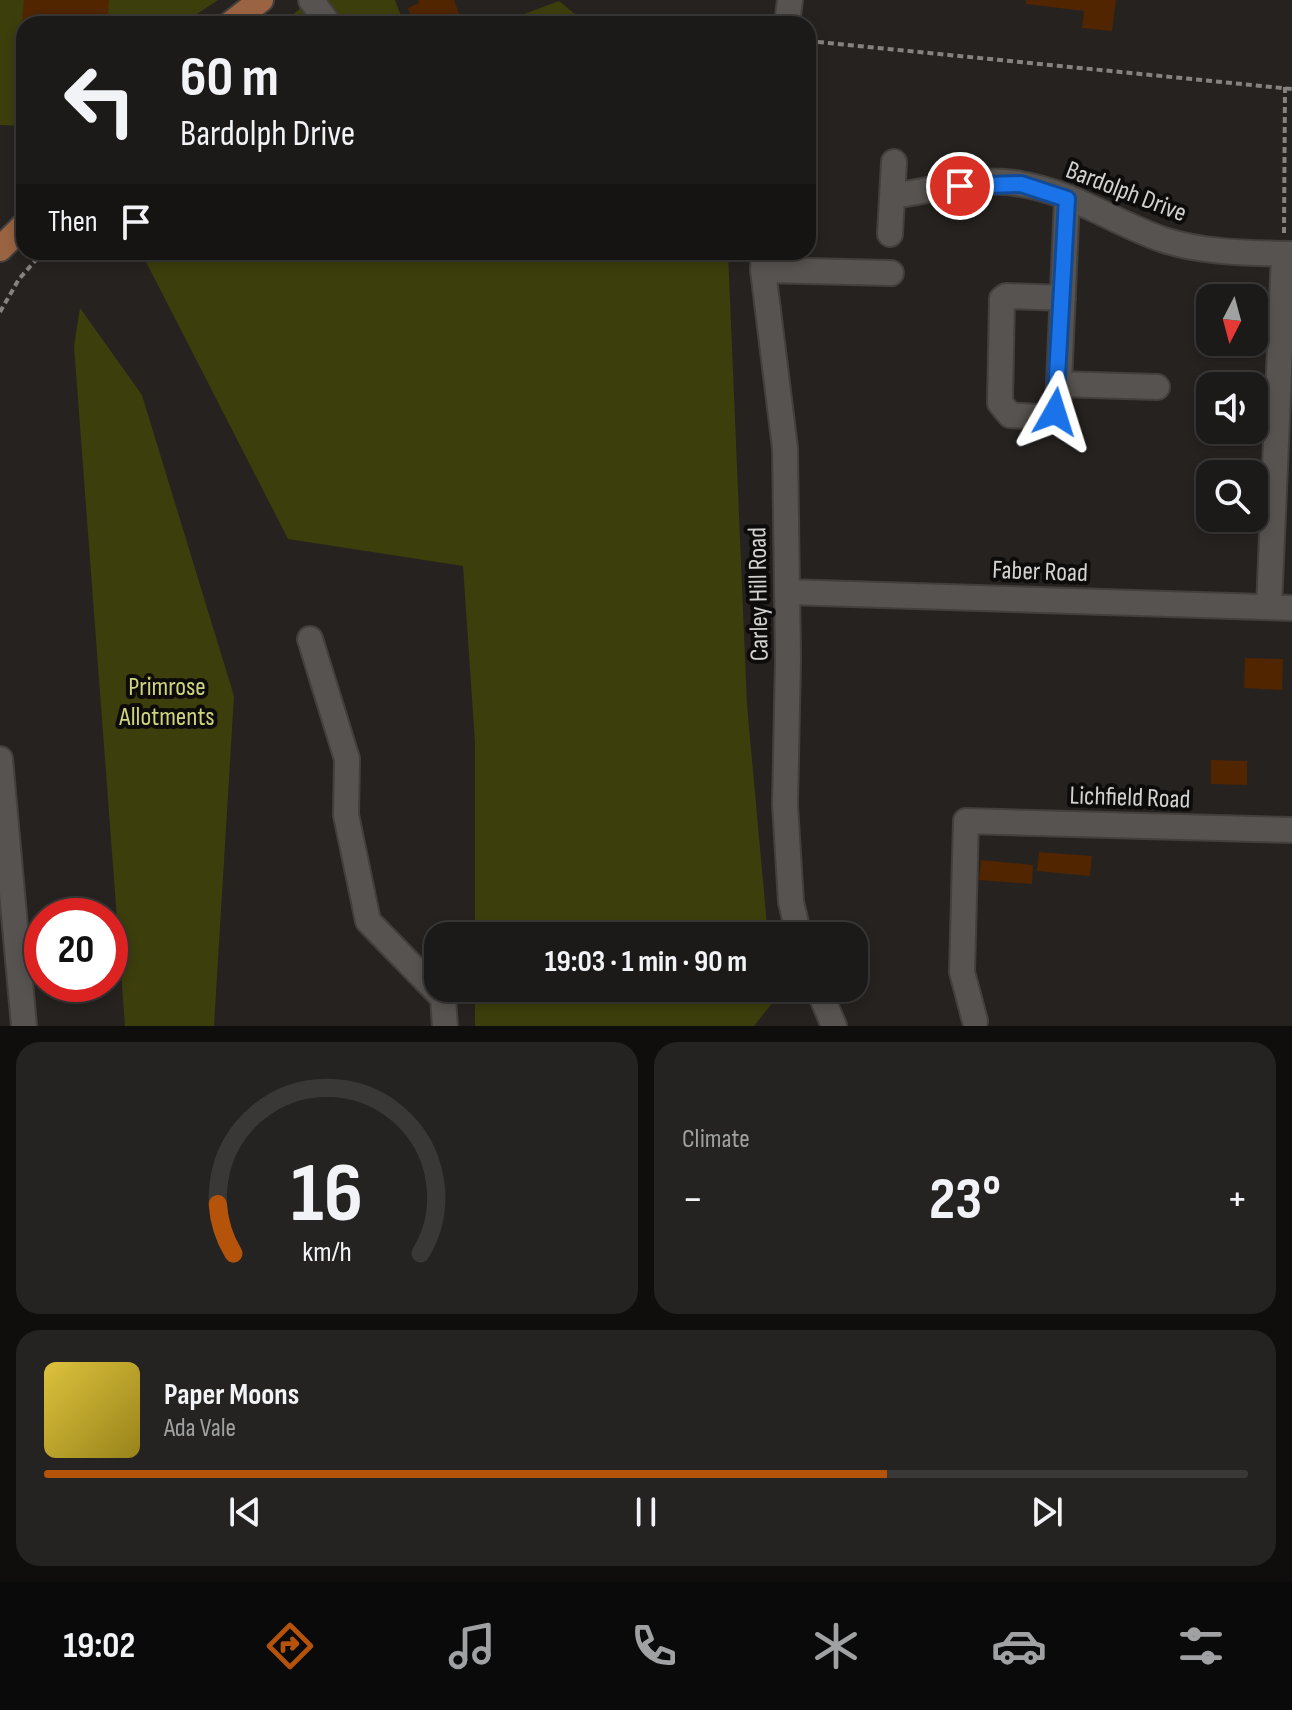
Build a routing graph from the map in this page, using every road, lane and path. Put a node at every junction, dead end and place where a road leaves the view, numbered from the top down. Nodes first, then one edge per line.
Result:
1 (261, 0) edge
2 (240, 16) edge
3 (816, 42) edge
4 (1285, 87) junction
5 (1292, 89) edge
6 (894, 162) dead end
7 (893, 196) junction
8 (1067, 199) junction
9 (16, 233) edge
10 (890, 234) dead end
11 (0, 249) edge
12 (1288, 254) edge
13 (36, 260) edge
14 (763, 261) edge
15 (891, 273) dead end
16 (1063, 298) junction
17 (0, 312) edge
18 (1059, 384) junction
19 (1157, 387) dead end
20 (1281, 523) edge
21 (787, 592) junction
22 (1281, 608) edge
23 (310, 639) dead end
24 (0, 759) edge
25 (1292, 830) edge
26 (796, 922) edge
27 (824, 1002) edge
28 (975, 1021) dead end
29 (24, 1026) edge
30 (445, 1026) edge
31 (834, 1026) edge

1 - 2 main road
3 - 4 path
4 - 5 path
4 - 12 path
6 - 7 street
7 - 8 street, Bardolph Drive
7 - 10 street
8 - 12 street, Bardolph Drive
8 - 16 street
9 - 11 main road
12 - 20 street
13 - 17 path
14 - 15 street
14 - 21 street, Carley Hill Road
16 - 18 street
16 - 18 street
18 - 19 street
20 - 22 street
21 - 22 street, Faber Road
21 - 26 street, Carley Hill Road
23 - 30 street
24 - 29 street
25 - 28 street, Lichfield Road
27 - 31 street

